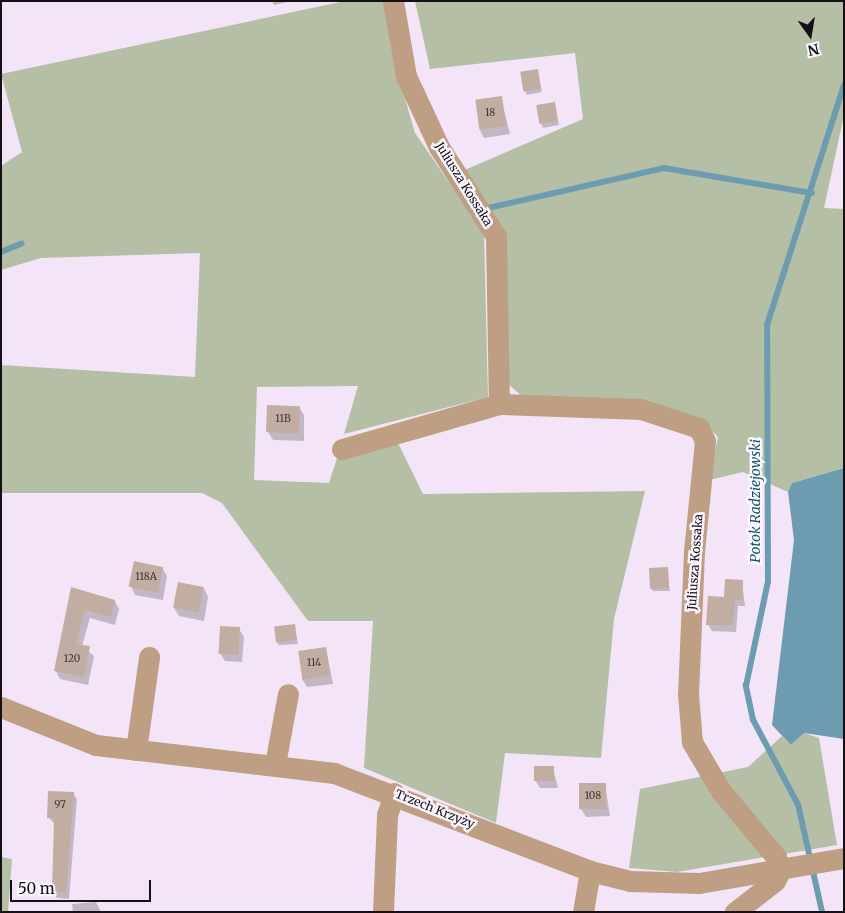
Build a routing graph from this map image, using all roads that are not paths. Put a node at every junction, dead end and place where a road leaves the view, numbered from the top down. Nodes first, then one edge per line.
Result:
1 (393, 1) edge
2 (499, 404) junction
3 (342, 449) dead end
4 (148, 656) dead end
5 (288, 694) dead end
6 (1, 707) edge
7 (136, 750) junction
8 (274, 764) junction
9 (394, 792) junction
10 (839, 859) edge
11 (790, 869) junction
12 (590, 871) junction
13 (383, 912) edge
14 (583, 912) edge
15 (735, 912) edge

1 - 2 street, Juliusza Kossaka
2 - 3 street, Juliusza Kossaka
2 - 11 street, Juliusza Kossaka
4 - 7 street
5 - 8 street
6 - 7 street, Trzech Krzyży
7 - 8 street, Trzech Krzyży
8 - 9 street, Trzech Krzyży
9 - 12 street, Trzech Krzyży
9 - 13 street
10 - 11 street, Trzech Krzyży
11 - 12 street, Trzech Krzyży
11 - 15 street
12 - 14 street

